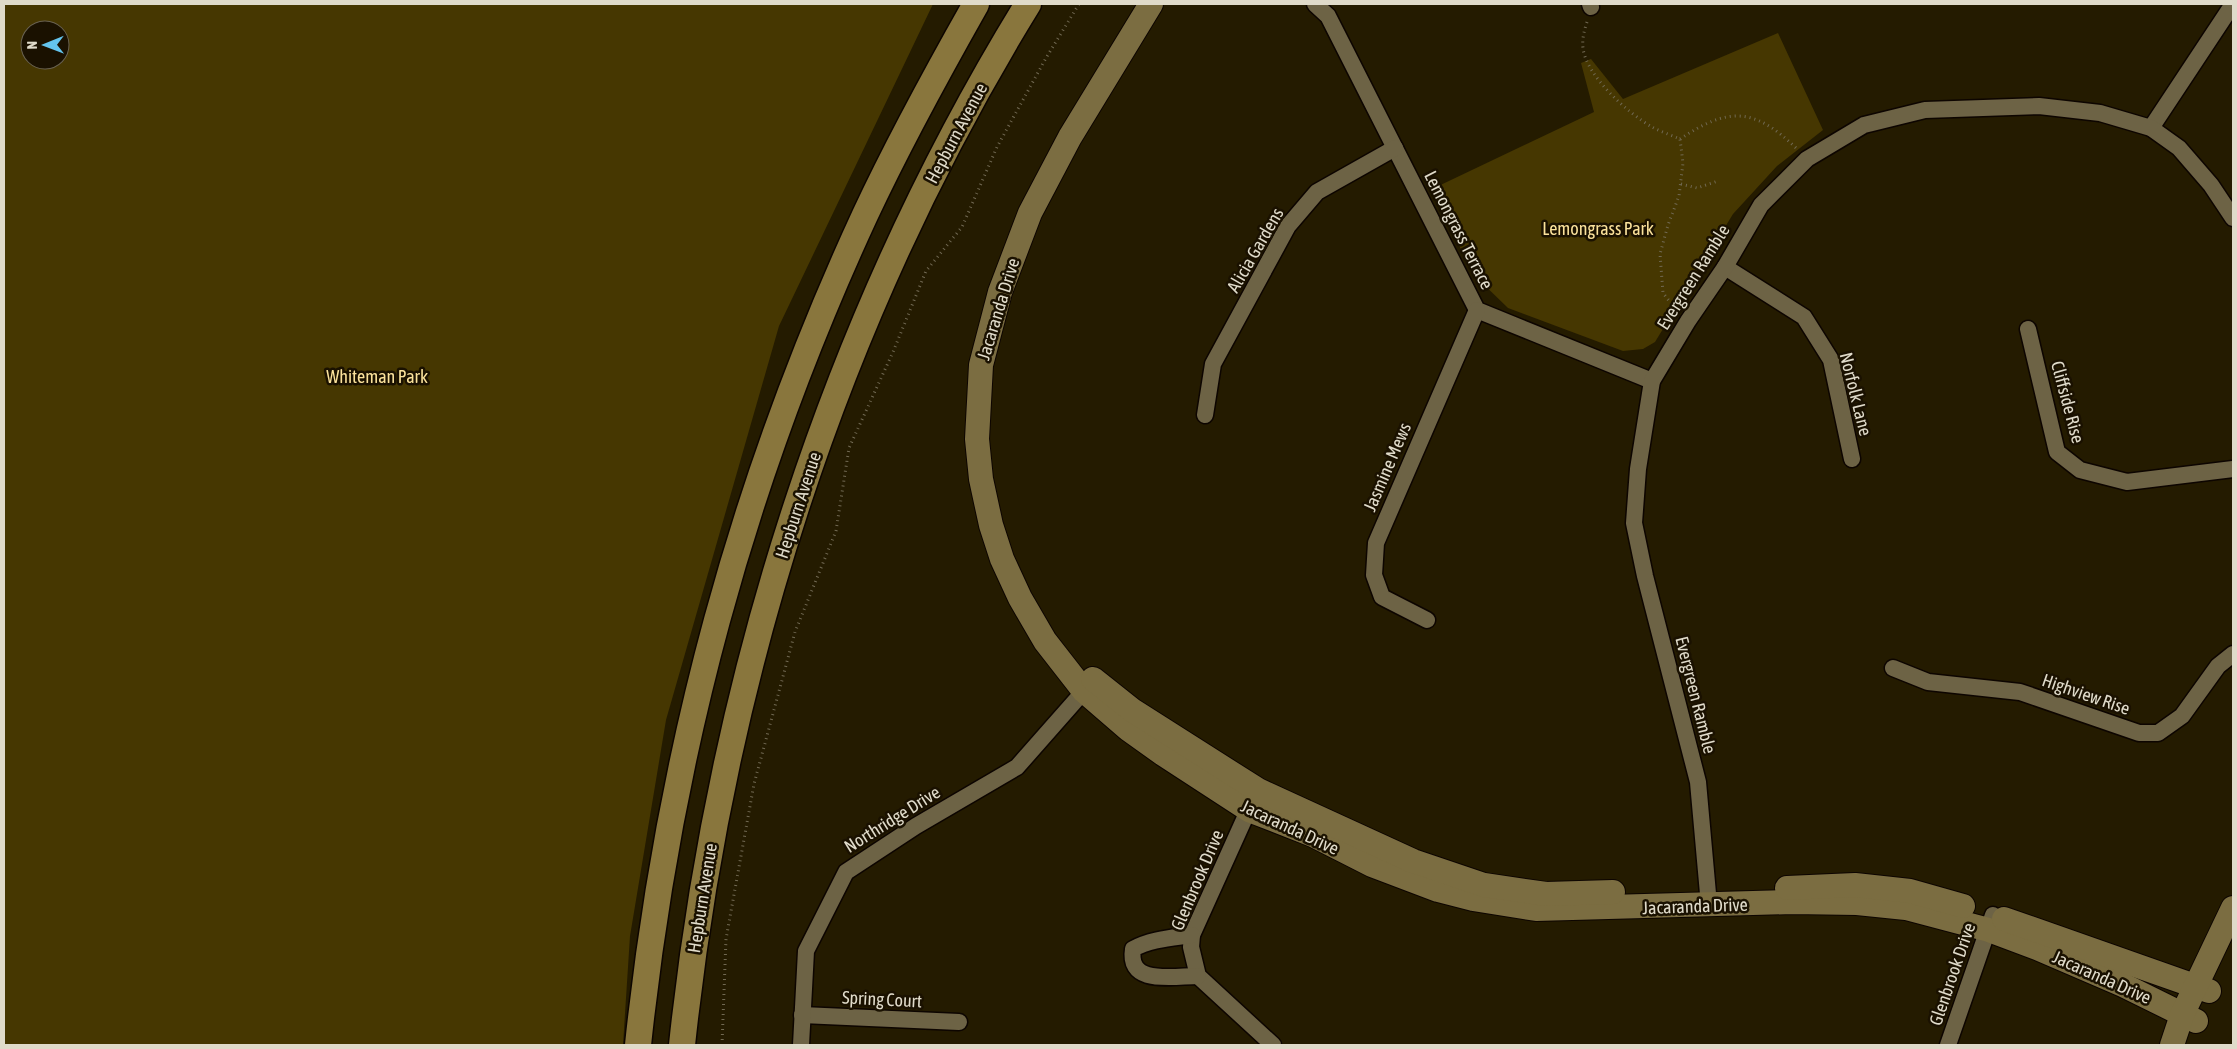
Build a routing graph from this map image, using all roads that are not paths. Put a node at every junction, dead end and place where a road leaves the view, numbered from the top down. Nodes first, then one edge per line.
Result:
1 (976, 4) edge
2 (1028, 4) edge
3 (1151, 4) edge
4 (1168, 4) edge
5 (1315, 4) edge
6 (2233, 4) edge
7 (2151, 128) junction
8 (1395, 148) junction
9 (2233, 218) edge
10 (1725, 267) junction
11 (1477, 310) junction
12 (2028, 330) dead end
13 (1652, 381) junction
14 (1204, 415) dead end
15 (1852, 459) dead end
16 (2233, 469) edge
17 (1426, 620) dead end
18 (2233, 654) edge
19 (1893, 668) dead end
20 (1089, 685) junction
21 (1253, 800) junction
22 (1709, 899) junction
23 (2233, 908) edge
24 (1991, 923) junction
25 (1192, 935) junction
26 (2233, 942) edge
27 (1198, 976) junction
28 (2202, 988) junction
29 (802, 1015) junction
30 (2189, 1018) junction
31 (959, 1022) dead end
32 (638, 1045) edge
33 (682, 1045) edge
34 (801, 1045) edge
35 (1274, 1045) edge
36 (1948, 1045) edge
37 (2172, 1045) edge
38 (2188, 1045) edge

1 - 32 main road
2 - 33 main road, Hepburn Avenue
3 - 20 street, Jacaranda Drive
4 - 20 street, Jacaranda Drive
5 - 8 street, Lemongrass Terrace
6 - 7 street
7 - 9 street, Evergreen Ramble
7 - 10 street, Evergreen Ramble
8 - 11 street, Lemongrass Terrace
8 - 14 street, Alicia Gardens
10 - 13 street, Evergreen Ramble
10 - 15 street, Norfolk Lane
11 - 13 street, Lemongrass Terrace
11 - 17 street, Jasmine Mews
12 - 16 street, Cliffside Rise
13 - 22 street, Evergreen Ramble
18 - 19 street, Highview Rise
20 - 21 street, Jacaranda Drive
20 - 29 street, Northridge Drive
21 - 22 street, Jacaranda Drive
21 - 25 street, Glenbrook Drive
22 - 24 street, Jacaranda Drive
23 - 28 street
24 - 28 street, Jacaranda Drive
24 - 30 street, Jacaranda Drive
24 - 36 street, Glenbrook Drive
25 - 27 street, Glenbrook Drive
25 - 27 street
26 - 28 street
27 - 35 street
28 - 30 street
29 - 31 street, Spring Court
29 - 34 street, Northridge Drive
30 - 37 street
30 - 38 street

